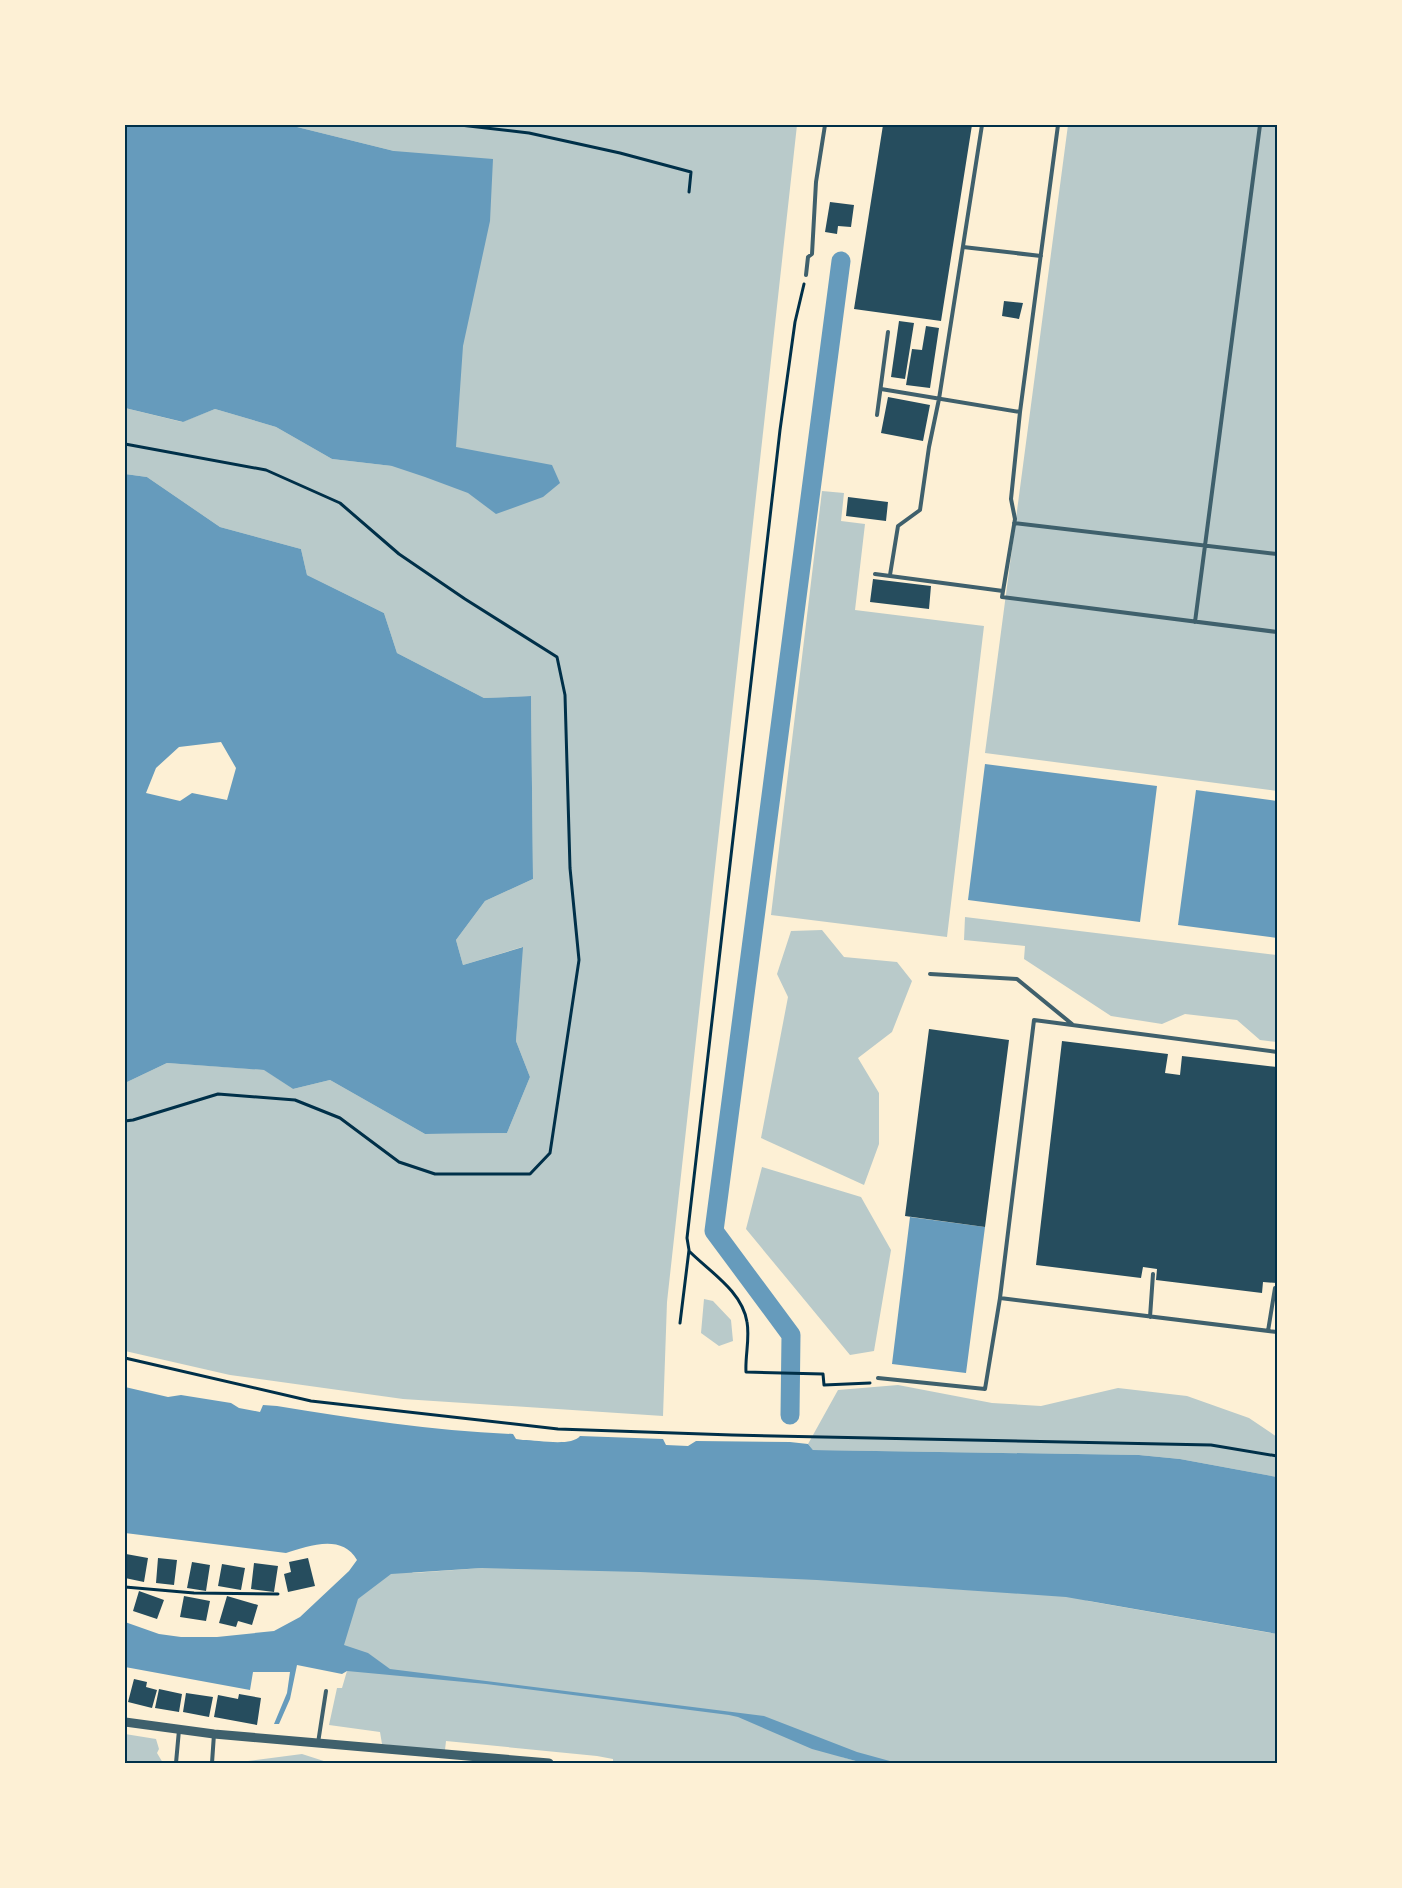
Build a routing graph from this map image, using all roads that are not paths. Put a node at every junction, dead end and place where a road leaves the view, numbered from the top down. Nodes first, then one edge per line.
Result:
1 (825, 125) edge
2 (982, 125) edge
3 (1058, 125) edge
4 (1260, 125) edge
5 (963, 247) junction
6 (1041, 256) junction
7 (806, 275) road end
8 (888, 332) dead end
9 (880, 389) junction
10 (939, 399) junction
11 (1020, 412) junction
12 (877, 415) dead end
13 (1014, 523) junction
14 (1205, 546) junction
15 (1277, 554) edge
16 (875, 574) dead end
17 (890, 575) junction
18 (1003, 591) junction
19 (1196, 622) junction
20 (1277, 632) edge
21 (930, 974) dead end
22 (1073, 1025) junction
23 (1277, 1052) edge
24 (1153, 1274) dead end
25 (1275, 1288) dead end
26 (1000, 1298) junction
27 (1150, 1316) junction
28 (1268, 1331) junction
29 (1277, 1332) edge
30 (878, 1378) road end
31 (326, 1691) dead end
32 (125, 1722) edge
33 (179, 1730) junction
34 (214, 1734) junction
35 (318, 1743) junction
36 (176, 1763) edge
37 (212, 1763) edge
38 (549, 1763) edge

1 - 7 lane
2 - 5 lane
3 - 6 lane
4 - 14 lane
5 - 6 lane
5 - 10 lane
6 - 11 lane
8 - 9 lane
9 - 10 lane
9 - 12 lane
10 - 11 lane
10 - 17 lane
11 - 13 lane
13 - 14 lane
13 - 18 lane
14 - 15 lane
14 - 19 lane
16 - 17 lane
17 - 18 lane
18 - 19 lane
19 - 20 lane
21 - 22 lane
22 - 23 lane
22 - 26 lane
24 - 27 lane
25 - 28 lane
26 - 27 lane
26 - 30 lane
27 - 28 lane
28 - 29 lane
31 - 35 lane
32 - 33 street
33 - 34 street
33 - 36 lane
34 - 35 street
34 - 37 lane
35 - 38 street

